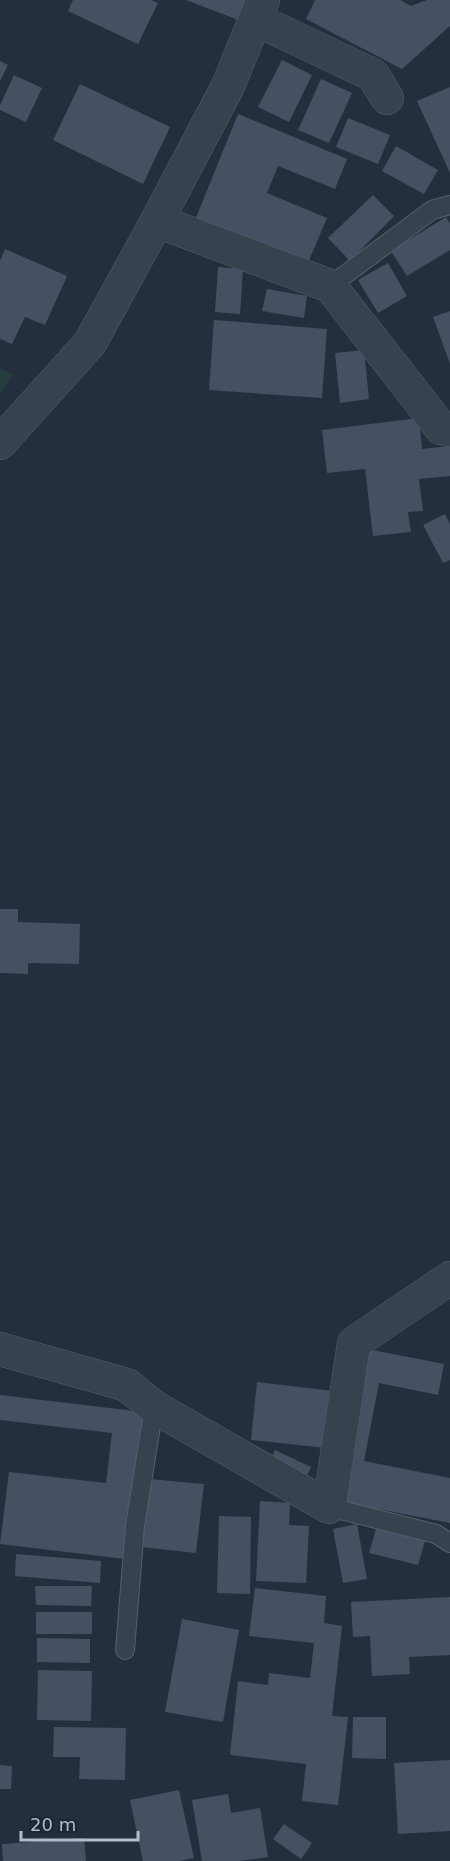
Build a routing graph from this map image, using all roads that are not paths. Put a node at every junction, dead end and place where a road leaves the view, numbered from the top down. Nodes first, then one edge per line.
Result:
1 (259, 10) edge
2 (387, 98) dead end
3 (450, 205) edge
4 (157, 221) junction
5 (330, 285) junction
6 (450, 430) edge
7 (0, 443) edge
8 (450, 1278) edge
9 (0, 1349) edge
10 (154, 1407) junction
11 (329, 1507) junction
12 (450, 1543) edge
13 (125, 1650) dead end

1 - 2 street
1 - 4 street
3 - 5 lane
4 - 5 street
4 - 7 street
5 - 6 street
8 - 11 street
9 - 10 street
10 - 11 street
10 - 13 lane
11 - 12 lane

